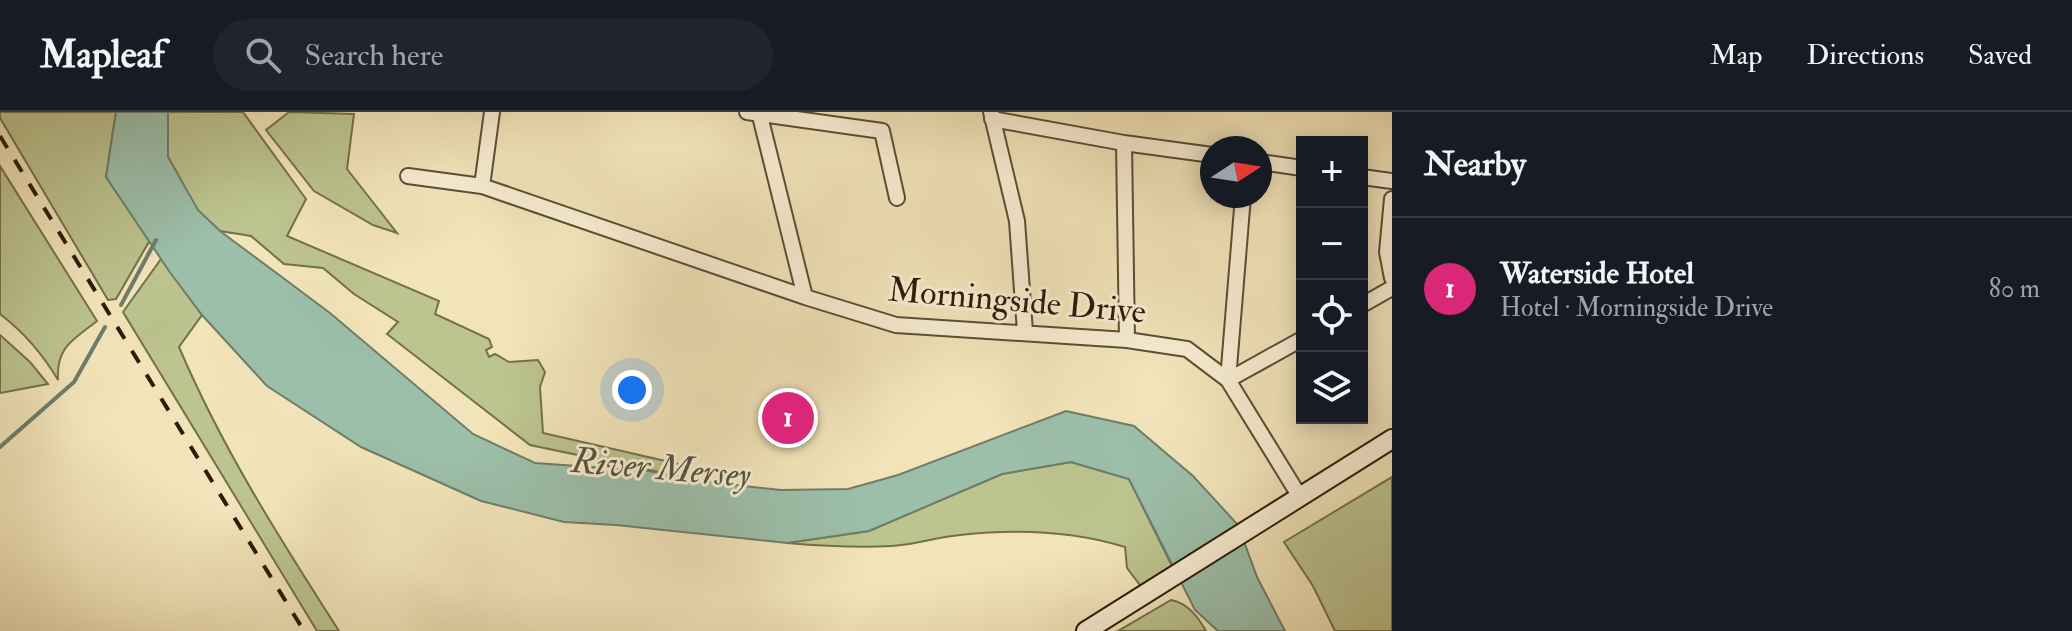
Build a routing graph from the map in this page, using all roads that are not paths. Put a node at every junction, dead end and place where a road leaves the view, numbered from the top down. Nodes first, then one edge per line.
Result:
1 (492, 112) edge
2 (755, 113) edge
3 (992, 116) edge
4 (1124, 143) junction
5 (1200, 153) edge
6 (1272, 164) edge
7 (1296, 167) edge
8 (408, 176) dead end
9 (1368, 178) edge
10 (1392, 181) edge
11 (482, 186) junction
12 (897, 198) dead end
13 (1392, 199) edge
14 (1242, 208) edge
15 (1392, 278) edge
16 (1392, 288) edge
17 (805, 297) junction
18 (1368, 302) edge
19 (1025, 332) junction
20 (1127, 340) junction
21 (1296, 342) edge
22 (1228, 380) junction
23 (1392, 439) edge
24 (1300, 497) junction
25 (1086, 631) edge

1 - 11 street
2 - 12 street
2 - 17 street
3 - 4 street
3 - 19 street
4 - 5 street
4 - 20 street
6 - 7 street
8 - 11 street, Morningside Drive
9 - 10 street
11 - 17 street, Morningside Drive
13 - 15 street
14 - 22 street
16 - 18 street
17 - 19 street, Morningside Drive
19 - 20 street, Morningside Drive
20 - 22 street, Morningside Drive
21 - 22 street
22 - 24 street, Morningside Drive
23 - 24 main road
24 - 25 main road

